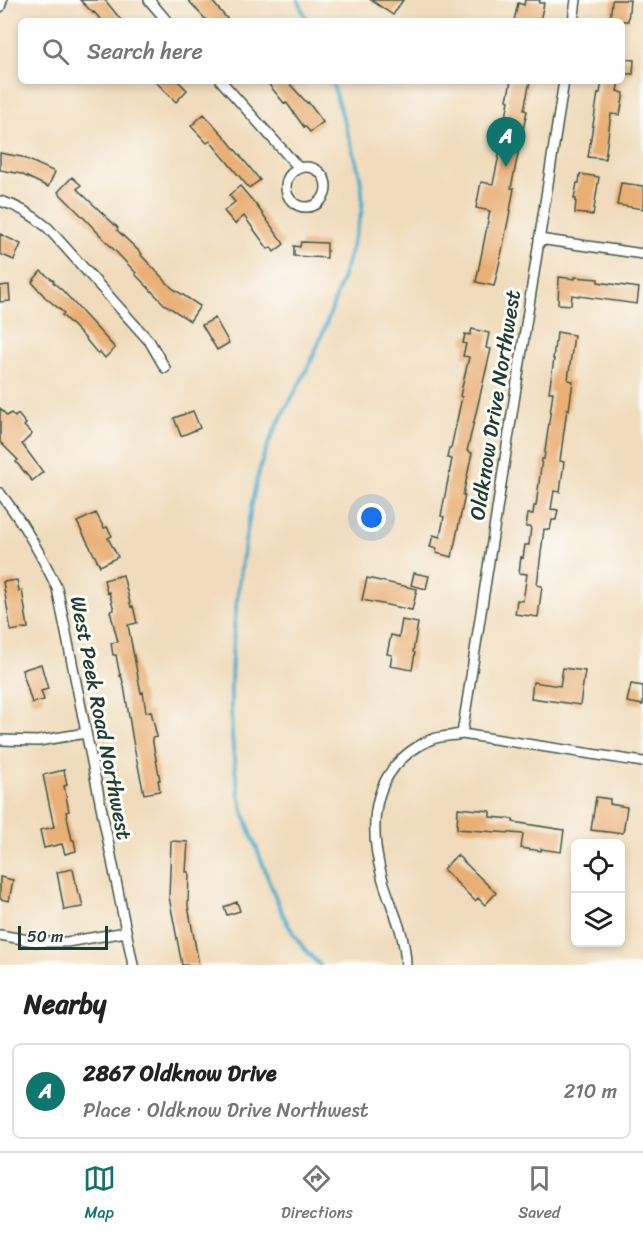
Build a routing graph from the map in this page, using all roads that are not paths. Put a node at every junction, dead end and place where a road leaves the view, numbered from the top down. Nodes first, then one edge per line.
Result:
1 (2, 0) edge
2 (149, 0) edge
3 (576, 0) edge
4 (0, 6) edge
5 (164, 18) edge
6 (573, 18) edge
7 (224, 84) edge
8 (564, 84) edge
9 (299, 168) junction
10 (0, 201) edge
11 (539, 239) junction
12 (643, 254) edge
13 (165, 368) dead end
14 (0, 493) edge
15 (86, 733) junction
16 (462, 734) junction
17 (0, 741) edge
18 (643, 762) edge
19 (126, 932) junction
20 (0, 935) edge
21 (132, 965) edge
22 (406, 965) edge

1 - 4 street
2 - 5 street
3 - 6 street
7 - 9 street
8 - 11 street, Oldknow Drive Northwest
9 - 9 street
10 - 13 street
11 - 12 street
11 - 16 street, Oldknow Drive Northwest
14 - 15 street, West Peek Road Northwest
15 - 17 street
15 - 19 street, West Peek Road Northwest
16 - 18 street
16 - 22 street
19 - 20 street
19 - 21 street, West Peek Road Northwest

